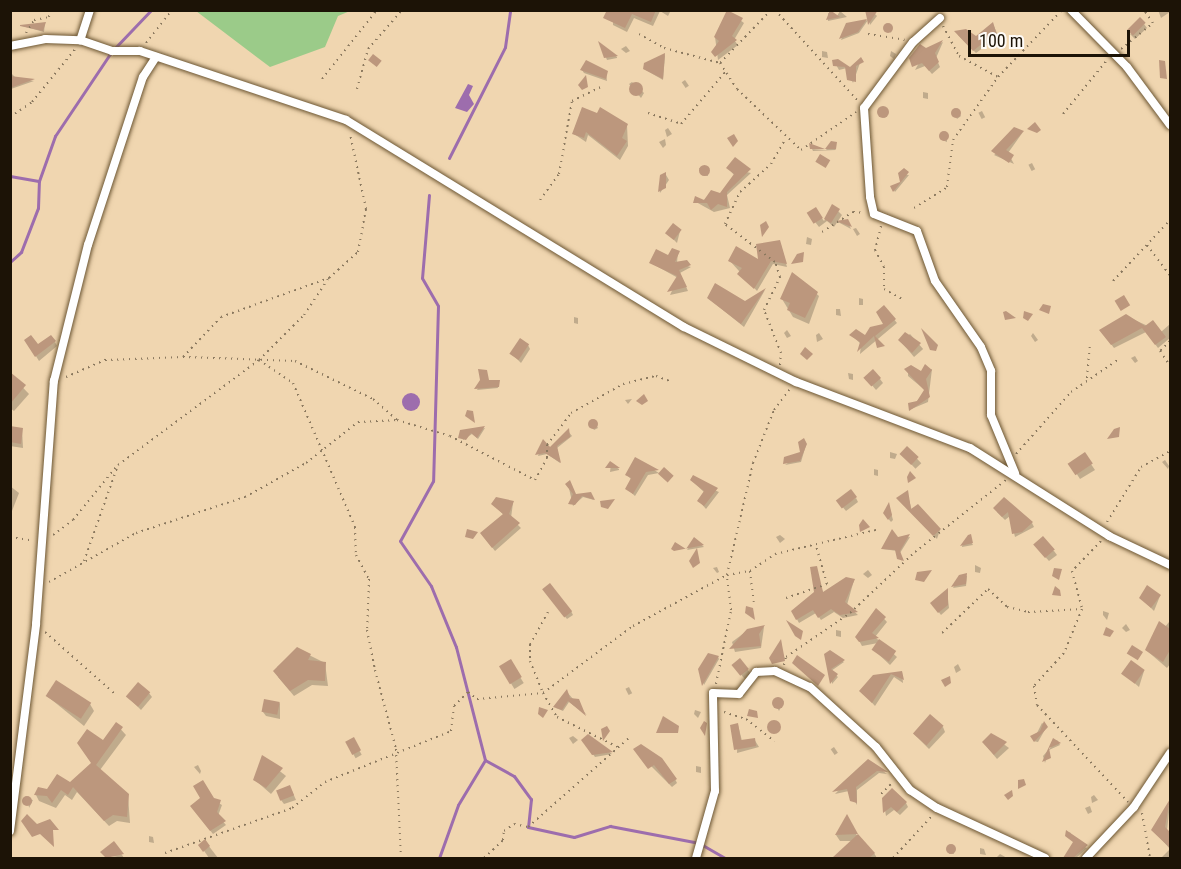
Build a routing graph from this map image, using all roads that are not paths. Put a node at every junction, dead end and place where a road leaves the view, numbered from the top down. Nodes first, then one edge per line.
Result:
1 (90, 10) edge
2 (1071, 10) edge
3 (940, 18) road end
4 (80, 40) junction
5 (15, 45) edge
6 (156, 57) junction
7 (1170, 124) edge
8 (1015, 473) junction
9 (1170, 565) edge
10 (1170, 753) edge
11 (10, 831) edge
12 (696, 858) edge
13 (1045, 858) edge
14 (1086, 858) edge

1 - 4 street
2 - 7 street
3 - 8 street
4 - 5 street
4 - 6 street
6 - 8 street
6 - 11 street
8 - 9 street
10 - 14 street
12 - 13 street

